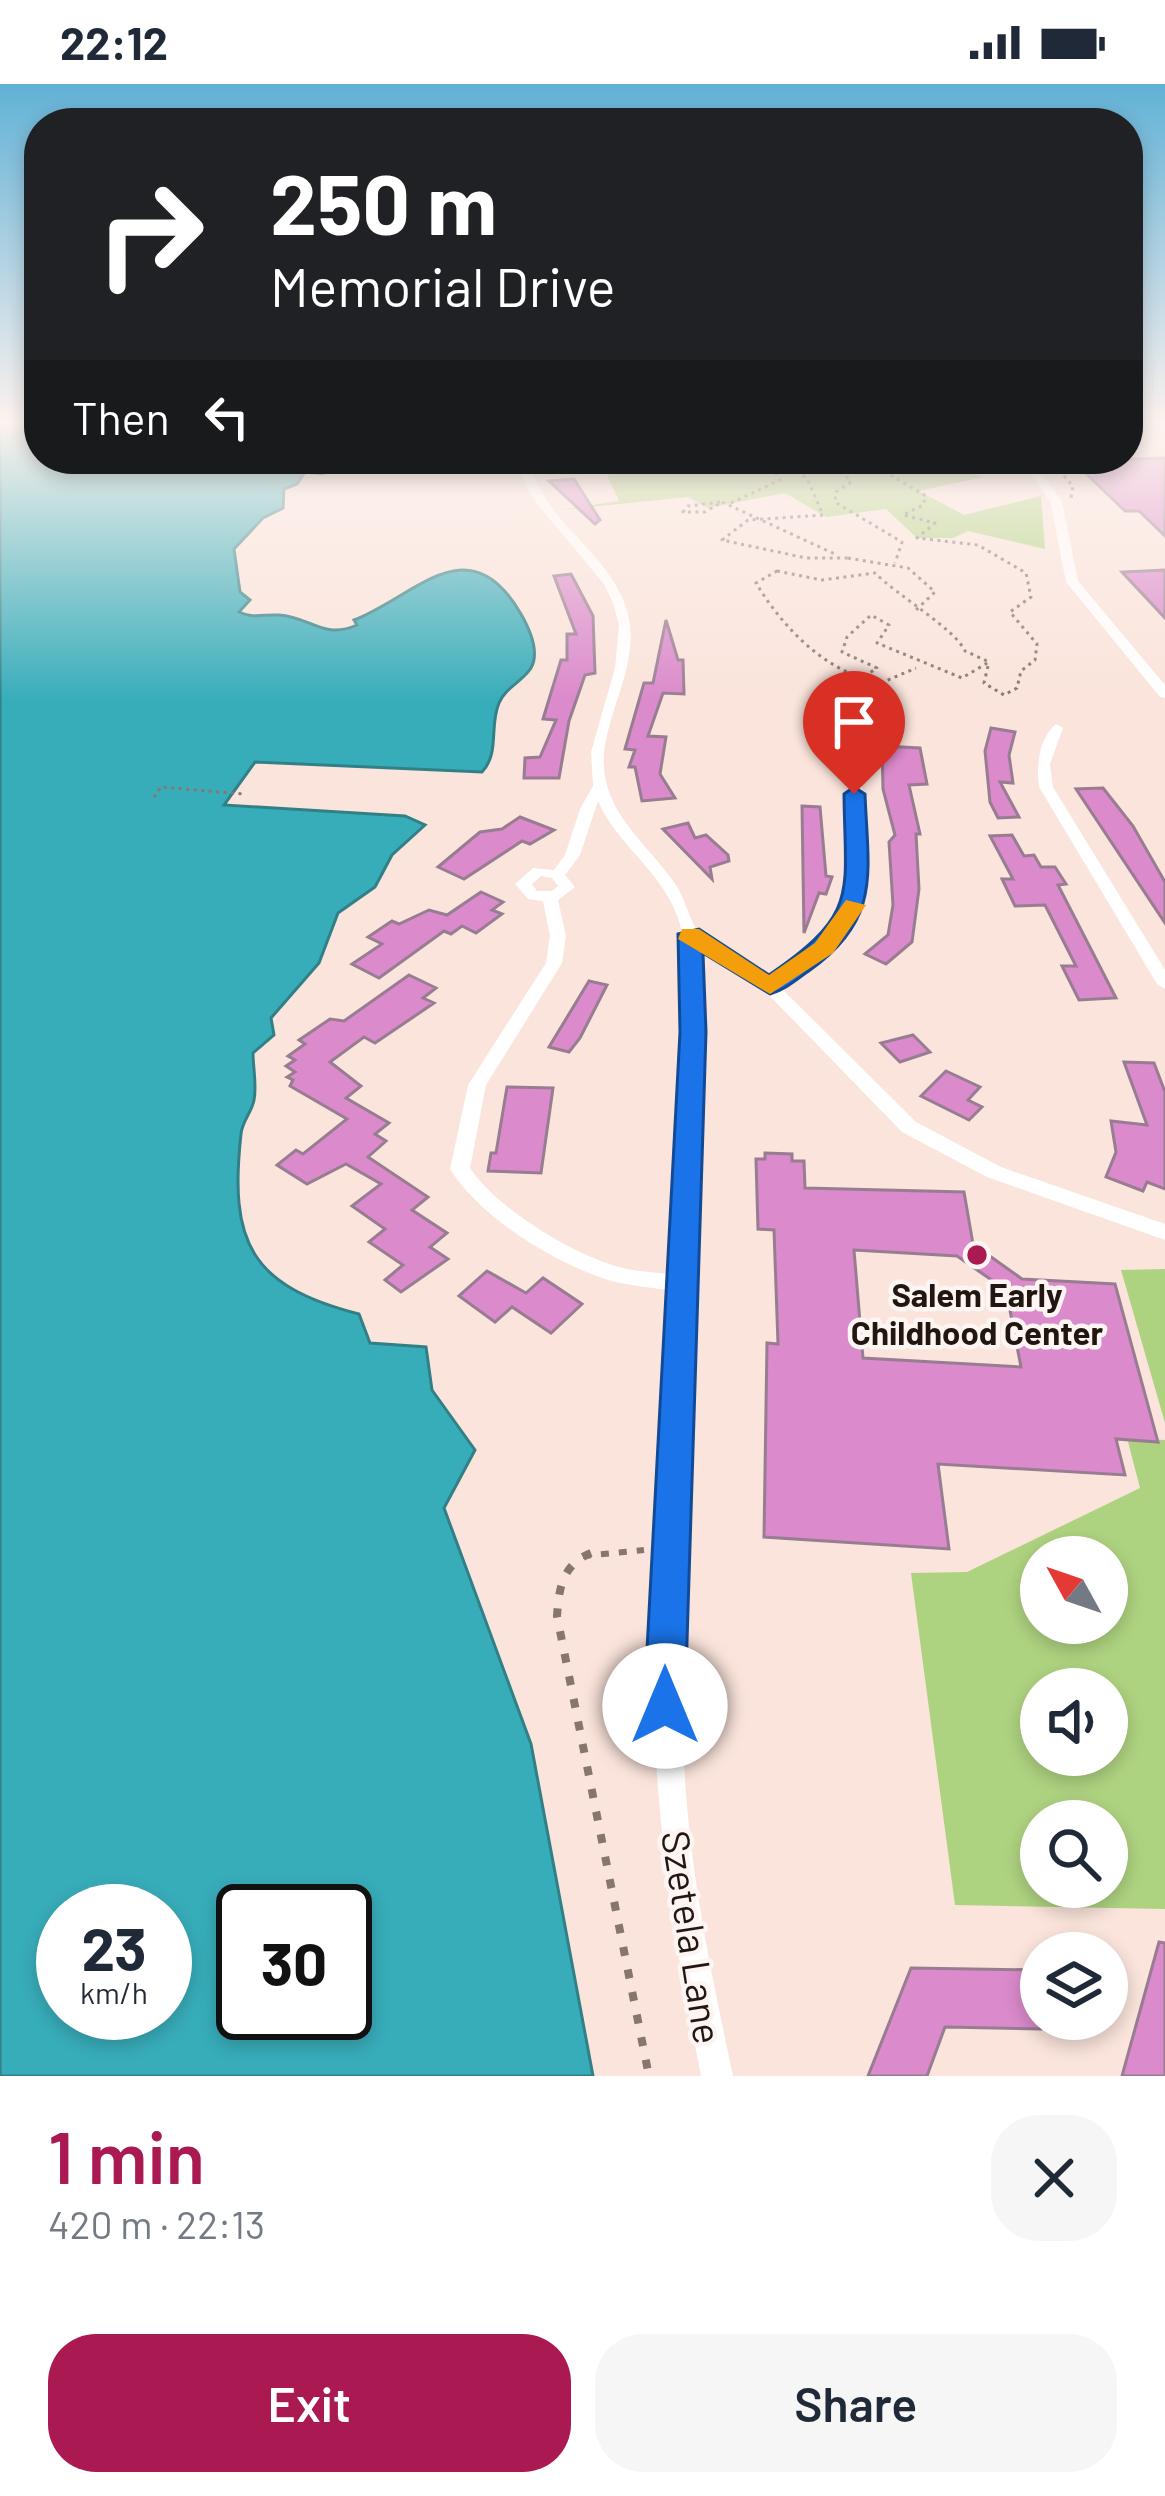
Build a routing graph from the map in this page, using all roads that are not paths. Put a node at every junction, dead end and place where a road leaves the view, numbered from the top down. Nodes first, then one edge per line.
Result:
1 (548, 514) edge
2 (1059, 514) edge
3 (1165, 694) edge
4 (1056, 728) dead end
5 (852, 753) road end
6 (599, 787) junction
7 (557, 875) junction
8 (550, 898) junction
9 (690, 934) junction
10 (1165, 984) edge
11 (770, 986) junction
12 (1165, 1232) edge
13 (681, 1283) junction
14 (717, 2076) edge

1 - 6 street
2 - 3 street
4 - 10 street
5 - 11 street
6 - 7 street
6 - 9 street
7 - 8 street
7 - 8 street
8 - 13 street
9 - 11 street
9 - 13 street, Szetela Lane
11 - 12 street
13 - 14 street, Szetela Lane

